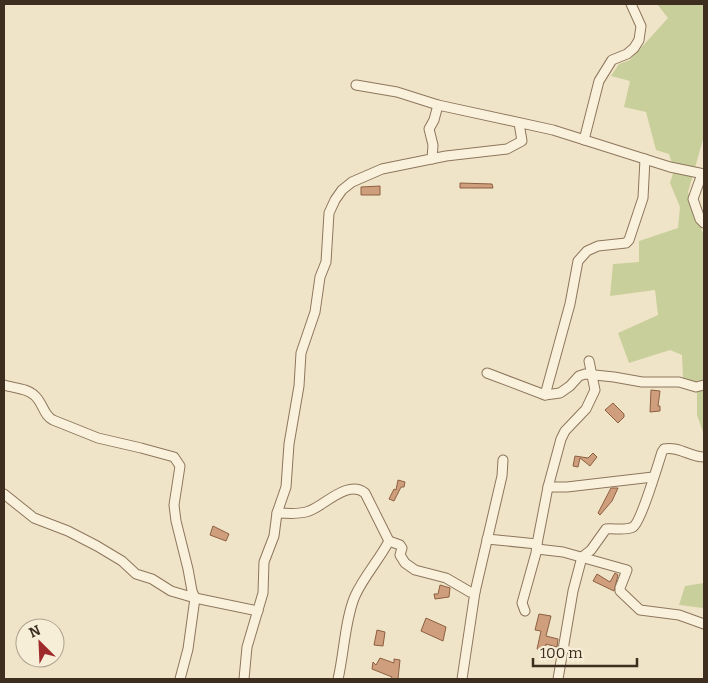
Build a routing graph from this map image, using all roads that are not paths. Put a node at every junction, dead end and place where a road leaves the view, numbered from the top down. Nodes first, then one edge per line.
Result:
1 (631, 4) edge
2 (356, 85) dead end
3 (438, 105) junction
4 (519, 123) junction
5 (584, 140) junction
6 (432, 158) junction
7 (645, 158) junction
8 (703, 174) edge
9 (704, 223) edge
10 (589, 361) dead end
11 (487, 373) dead end
12 (592, 375) junction
13 (4, 385) edge
14 (704, 385) edge
15 (545, 395) junction
16 (704, 458) edge
17 (503, 460) dead end
18 (653, 478) junction
19 (548, 486) junction
20 (4, 494) edge
21 (278, 513) junction
22 (487, 539) junction
23 (389, 541) junction
24 (537, 546) junction
25 (582, 557) junction
26 (475, 592) junction
27 (195, 598) junction
28 (258, 611) junction
29 (525, 611) dead end
30 (704, 624) edge
31 (180, 679) edge
32 (244, 679) edge
33 (338, 679) edge
34 (462, 679) edge
35 (558, 679) edge

1 - 5 street
2 - 3 street
3 - 4 street
3 - 6 street
4 - 5 street
4 - 6 street
5 - 7 street
6 - 21 street
7 - 8 street
7 - 15 street
8 - 9 street
10 - 12 street
11 - 15 street
12 - 14 street
12 - 15 street
12 - 19 street
13 - 27 street
16 - 18 street
17 - 22 street
18 - 19 street
18 - 25 street
19 - 24 street
20 - 27 street
21 - 23 street
21 - 28 street
22 - 24 street
22 - 26 street
23 - 26 street
23 - 33 street
24 - 25 street
24 - 29 street
25 - 30 street
25 - 35 street
26 - 34 street
27 - 28 street
27 - 31 street
28 - 32 street

